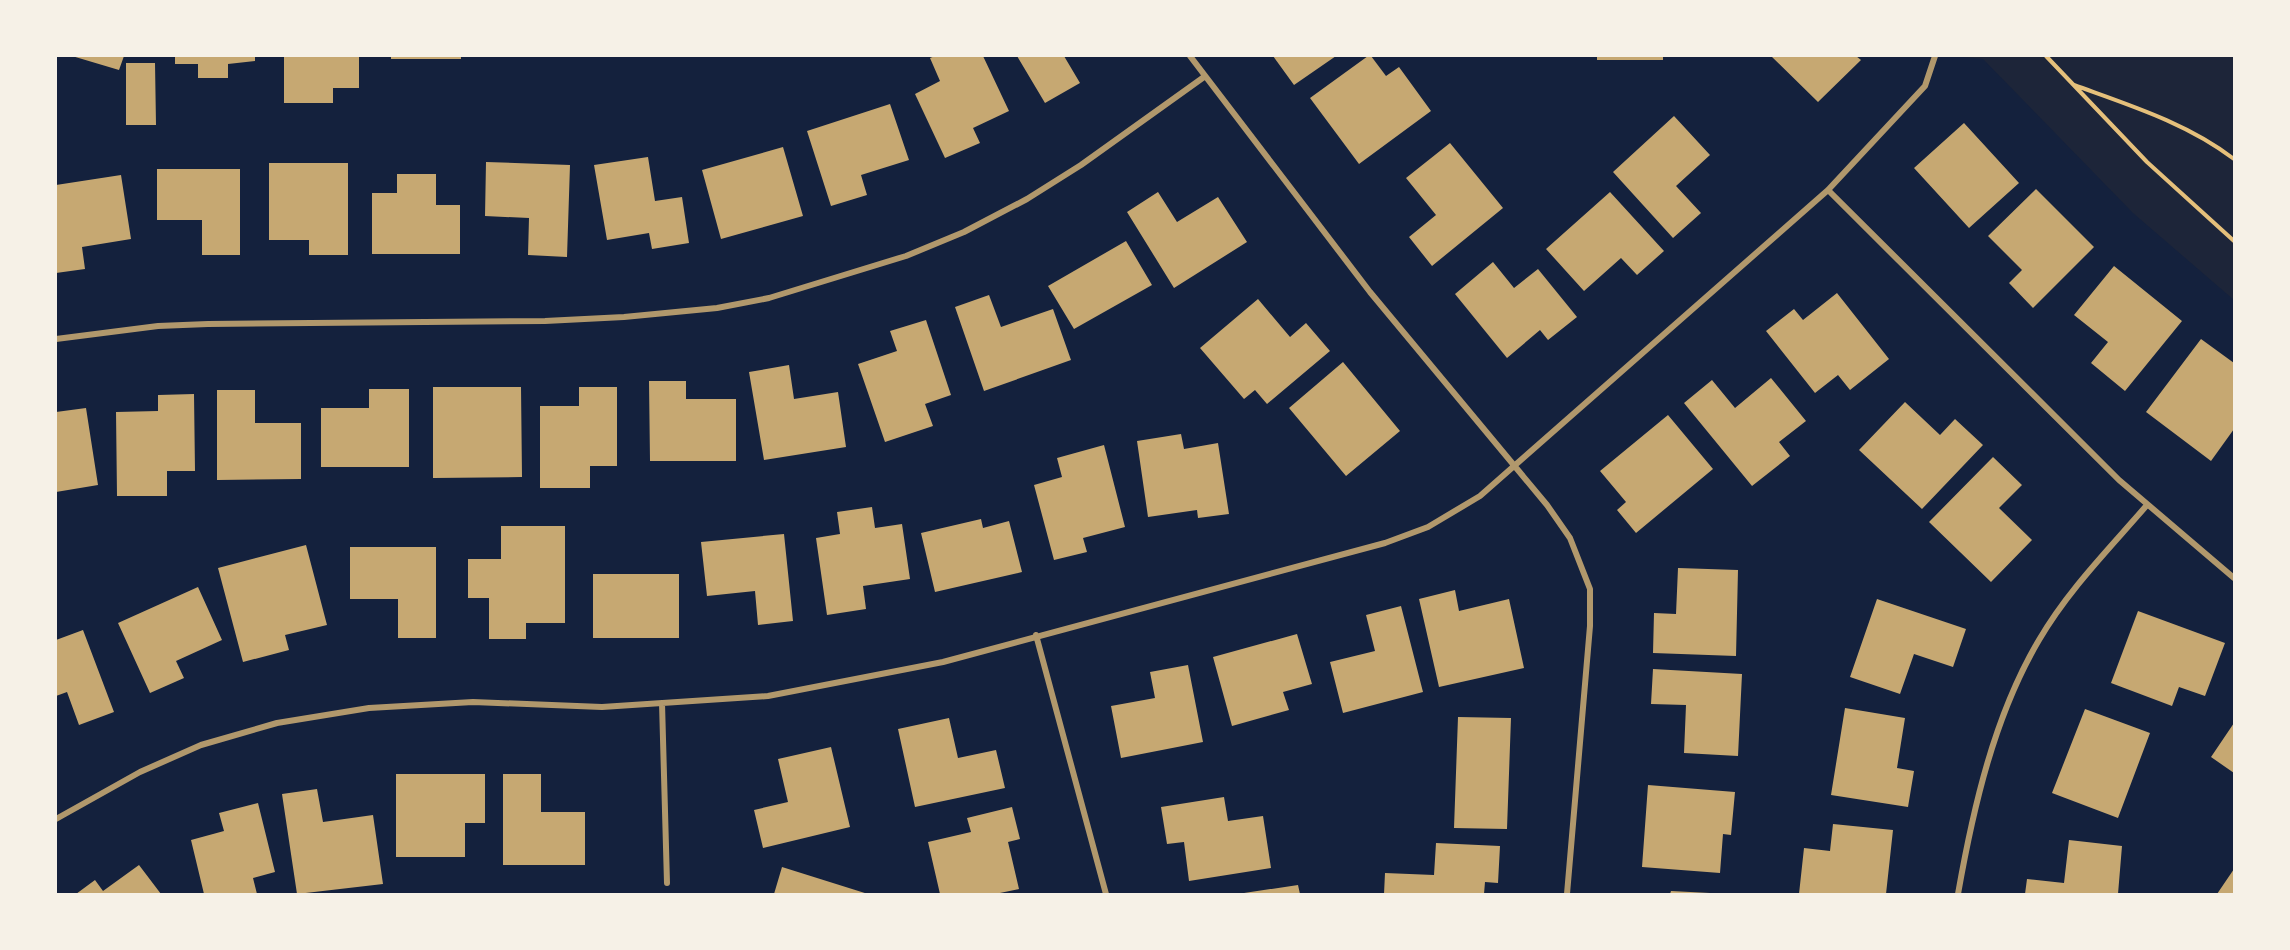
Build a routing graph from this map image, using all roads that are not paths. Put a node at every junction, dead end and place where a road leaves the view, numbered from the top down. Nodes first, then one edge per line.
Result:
1 (1190, 56) edge
2 (1935, 56) edge
3 (1204, 77) junction
4 (1828, 190) junction
5 (56, 339) edge
6 (1512, 466) junction
7 (2147, 505) junction
8 (2235, 578) edge
9 (1036, 635) junction
10 (662, 703) junction
11 (56, 819) edge
12 (667, 883) dead end
13 (1106, 894) edge
14 (1567, 894) edge
15 (1958, 894) edge

1 - 3 street
2 - 4 street
3 - 5 street
3 - 6 street
4 - 6 street
4 - 7 street
6 - 9 street
6 - 14 street
7 - 8 street
7 - 15 street
9 - 10 street
9 - 13 street
10 - 11 street
10 - 12 street

